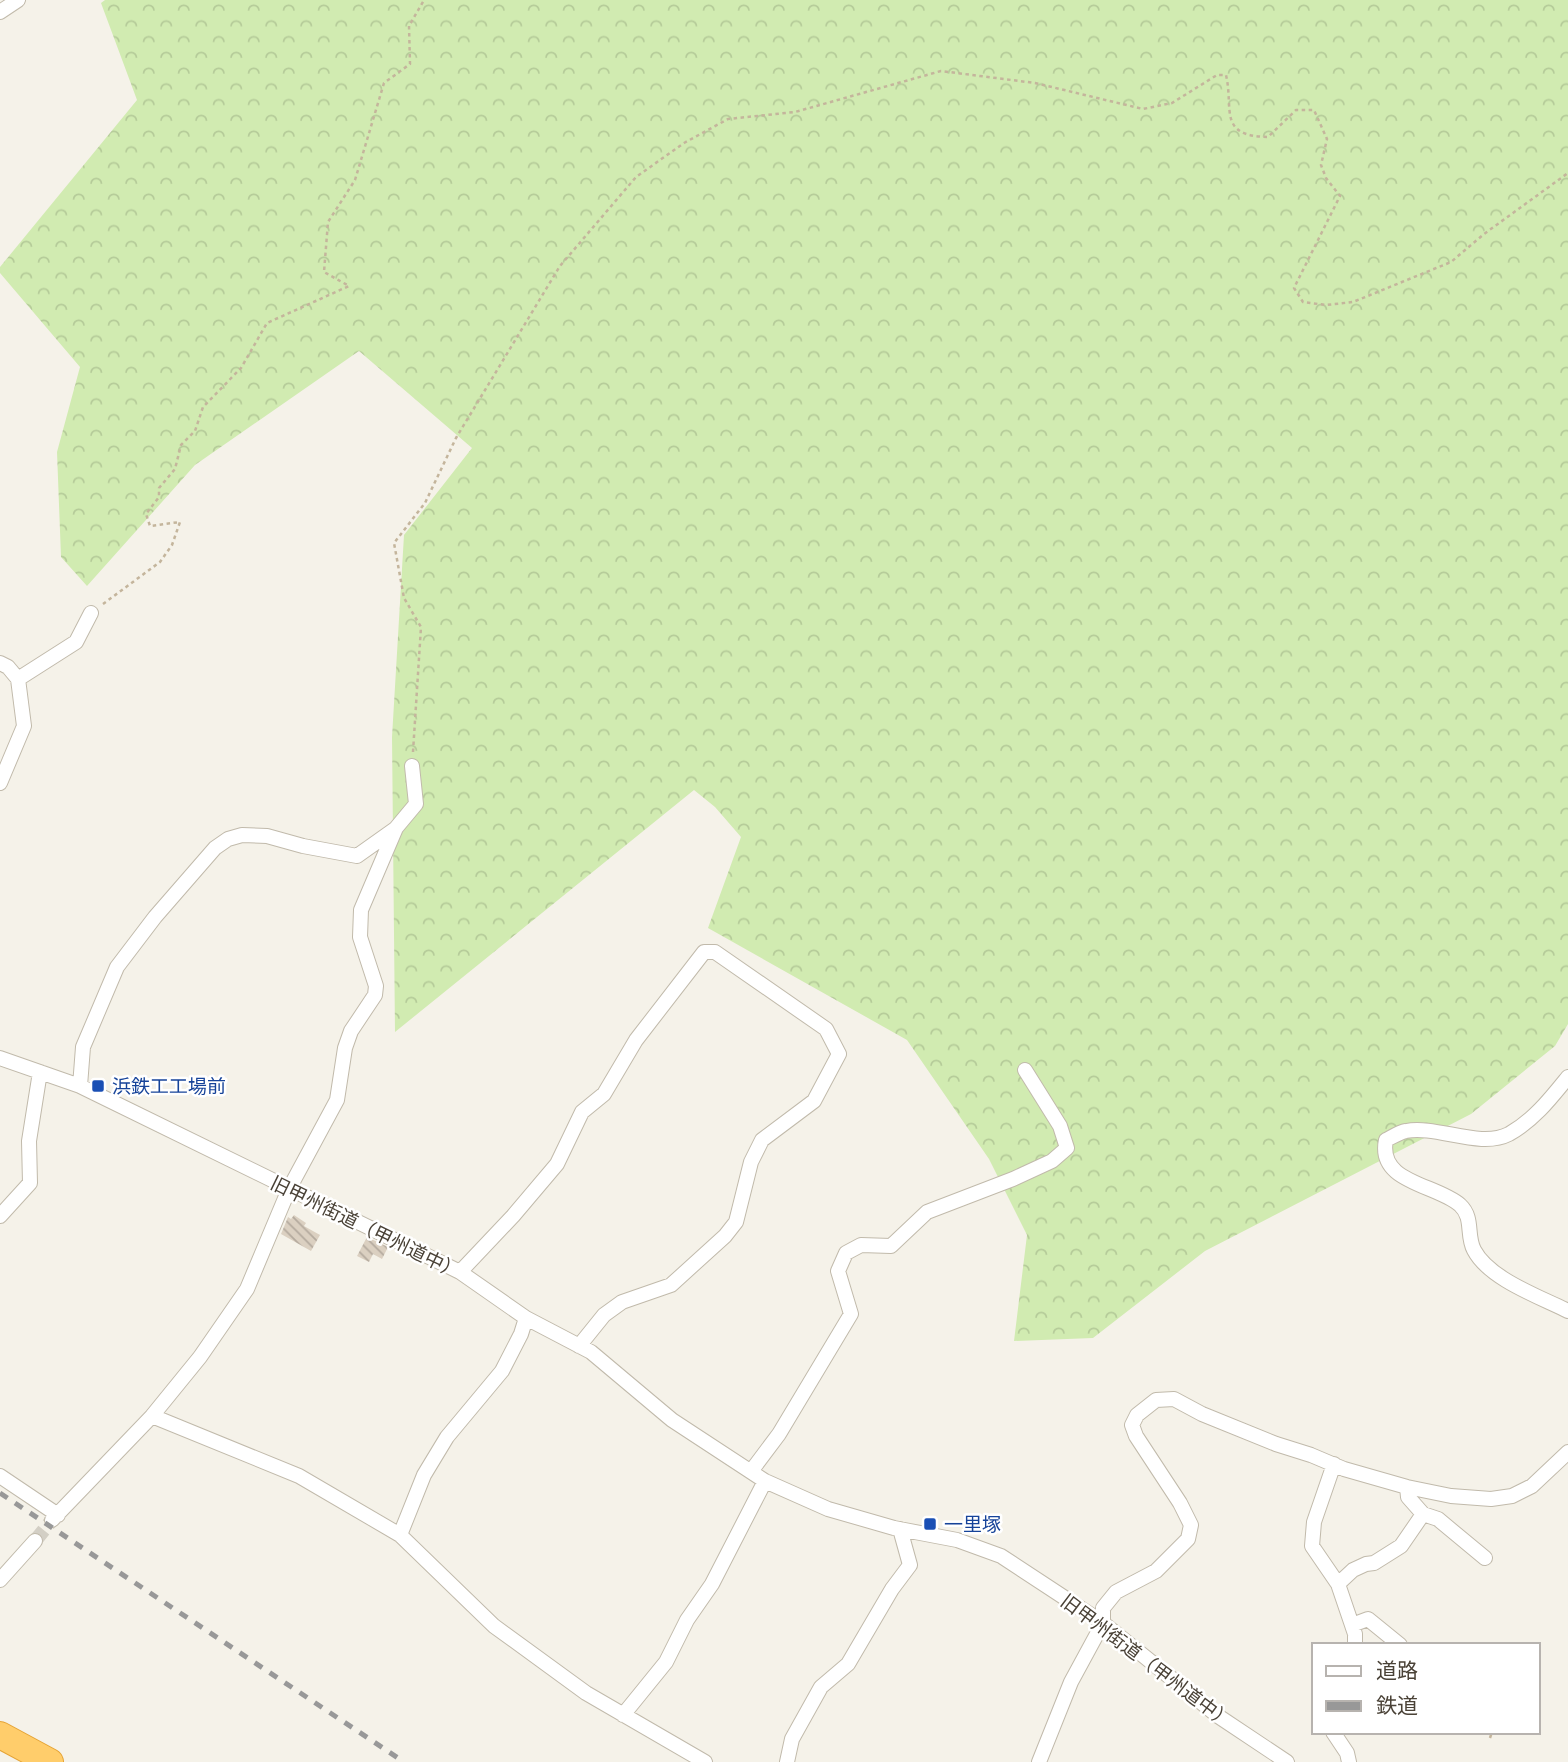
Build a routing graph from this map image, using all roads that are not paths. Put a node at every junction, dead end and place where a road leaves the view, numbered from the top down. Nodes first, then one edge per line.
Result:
1 (18, 0) edge
2 (0, 12) edge
3 (91, 613) road end
4 (0, 663) edge
5 (18, 679) junction
6 (412, 766) road end
7 (0, 783) edge
8 (396, 828) junction
9 (0, 1058) edge
10 (1025, 1070) dead end
11 (40, 1072) junction
12 (1568, 1077) edge
13 (80, 1086) junction
14 (289, 1189) junction
15 (0, 1216) edge
16 (460, 1272) junction
17 (1568, 1311) edge
18 (526, 1318) junction
19 (579, 1346) junction
20 (152, 1416) junction
21 (1568, 1452) edge
22 (1334, 1464) junction
23 (752, 1471) junction
24 (0, 1476) edge
25 (765, 1481) junction
26 (1407, 1487) junction
27 (1423, 1514) junction
28 (900, 1530) junction
29 (400, 1535) junction
30 (35, 1541) tunnel mouth
31 (1485, 1559) dead end
32 (0, 1580) edge
33 (1338, 1584) junction
34 (1103, 1623) junction
35 (1352, 1625) junction
36 (1355, 1643) edge
37 (1398, 1643) edge
38 (623, 1716) junction
39 (1334, 1734) edge
40 (0, 1735) edge
41 (50, 1762) edge
42 (705, 1762) edge
43 (787, 1762) edge
44 (1040, 1762) edge
45 (1287, 1762) edge
46 (1349, 1762) edge

1 - 2 street
3 - 5 street
4 - 5 street
5 - 7 street
6 - 8 street
8 - 13 street
8 - 14 street
9 - 11 street, 旧甲州街道（甲州道中）
10 - 23 street
11 - 13 street, 旧甲州街道（甲州道中）
11 - 15 street
12 - 17 street
13 - 14 street, 旧甲州街道（甲州道中）
14 - 16 street, 旧甲州街道（甲州道中）
14 - 20 street
16 - 18 street, 旧甲州街道（甲州道中）
16 - 19 street
18 - 19 street, 旧甲州街道（甲州道中）
18 - 29 street
19 - 23 street, 旧甲州街道（甲州道中）
20 - 24 street
20 - 29 street
21 - 26 street
22 - 26 street
22 - 33 street
22 - 34 street
23 - 25 street, 旧甲州街道（甲州道中）
25 - 28 street, 旧甲州街道（甲州道中）
25 - 38 street
26 - 27 street
27 - 31 street
27 - 33 street
28 - 34 street, 旧甲州街道（甲州道中）
28 - 43 street
29 - 38 street
30 - 32 street
33 - 35 street
34 - 44 street
34 - 45 street, 旧甲州街道（甲州道中）
35 - 36 street
35 - 37 street
38 - 42 street
39 - 46 street
40 - 41 highway

